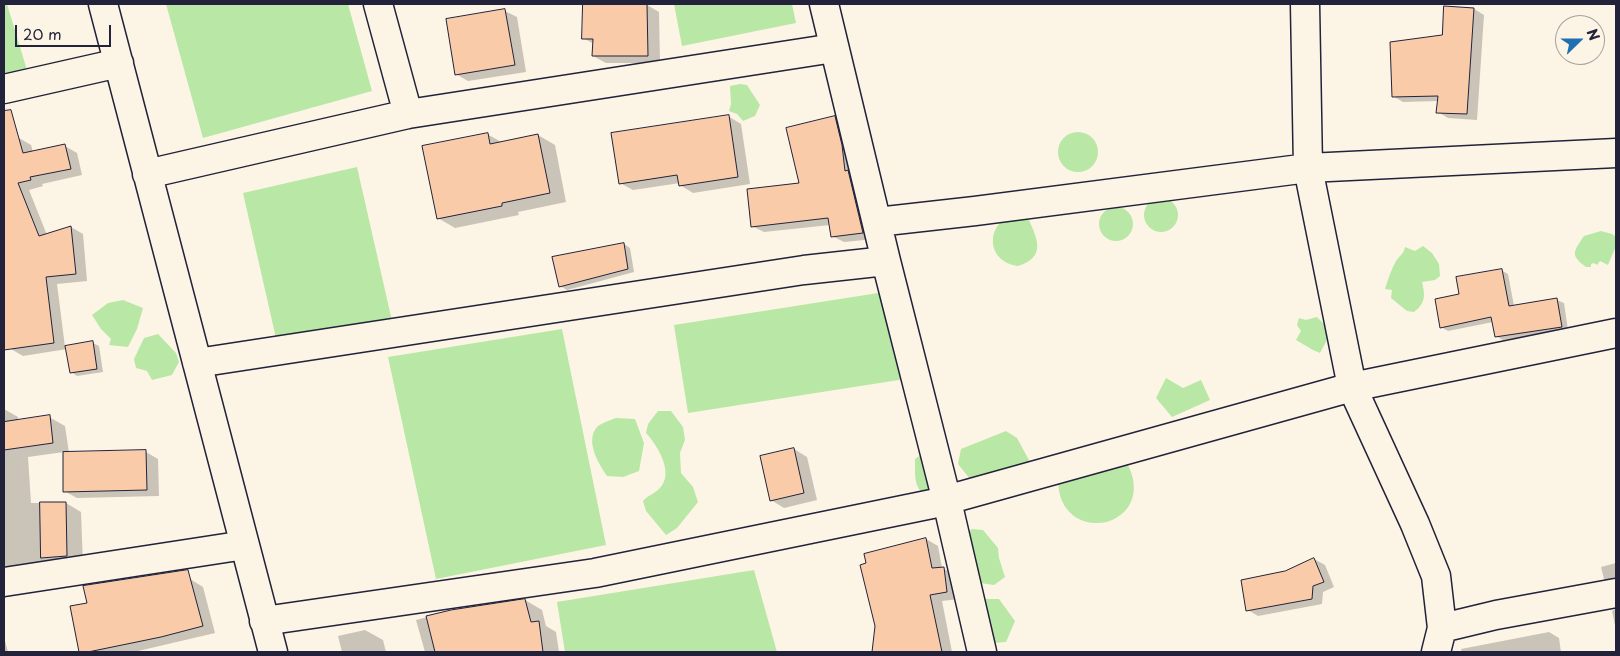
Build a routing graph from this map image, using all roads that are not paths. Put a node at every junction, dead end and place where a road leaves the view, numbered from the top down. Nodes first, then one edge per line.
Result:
1 (103, 4) edge
2 (378, 4) edge
3 (824, 4) edge
4 (1305, 4) edge
5 (834, 48) junction
6 (119, 63) junction
7 (4, 89) edge
8 (408, 114) junction
9 (1616, 154) edge
10 (1308, 168) junction
11 (147, 174) junction
12 (877, 222) junction
13 (886, 261) junction
14 (1616, 333) edge
15 (197, 363) junction
16 (1352, 387) junction
17 (947, 500) junction
18 (245, 545) junction
19 (4, 582) edge
20 (1616, 593) edge
21 (264, 621) junction
22 (1439, 640) edge
23 (272, 652) edge
24 (982, 652) edge

1 - 6 street
2 - 8 street
3 - 5 street
4 - 10 street
5 - 8 street
5 - 12 street
6 - 7 street
6 - 11 street
8 - 11 street
9 - 10 street
10 - 12 street
10 - 16 street
11 - 15 street
12 - 13 street
13 - 15 street
13 - 17 street
14 - 16 street
15 - 18 street
16 - 17 street
16 - 22 street
17 - 21 street
17 - 24 street
18 - 19 street
18 - 21 street
20 - 22 street
21 - 23 street

